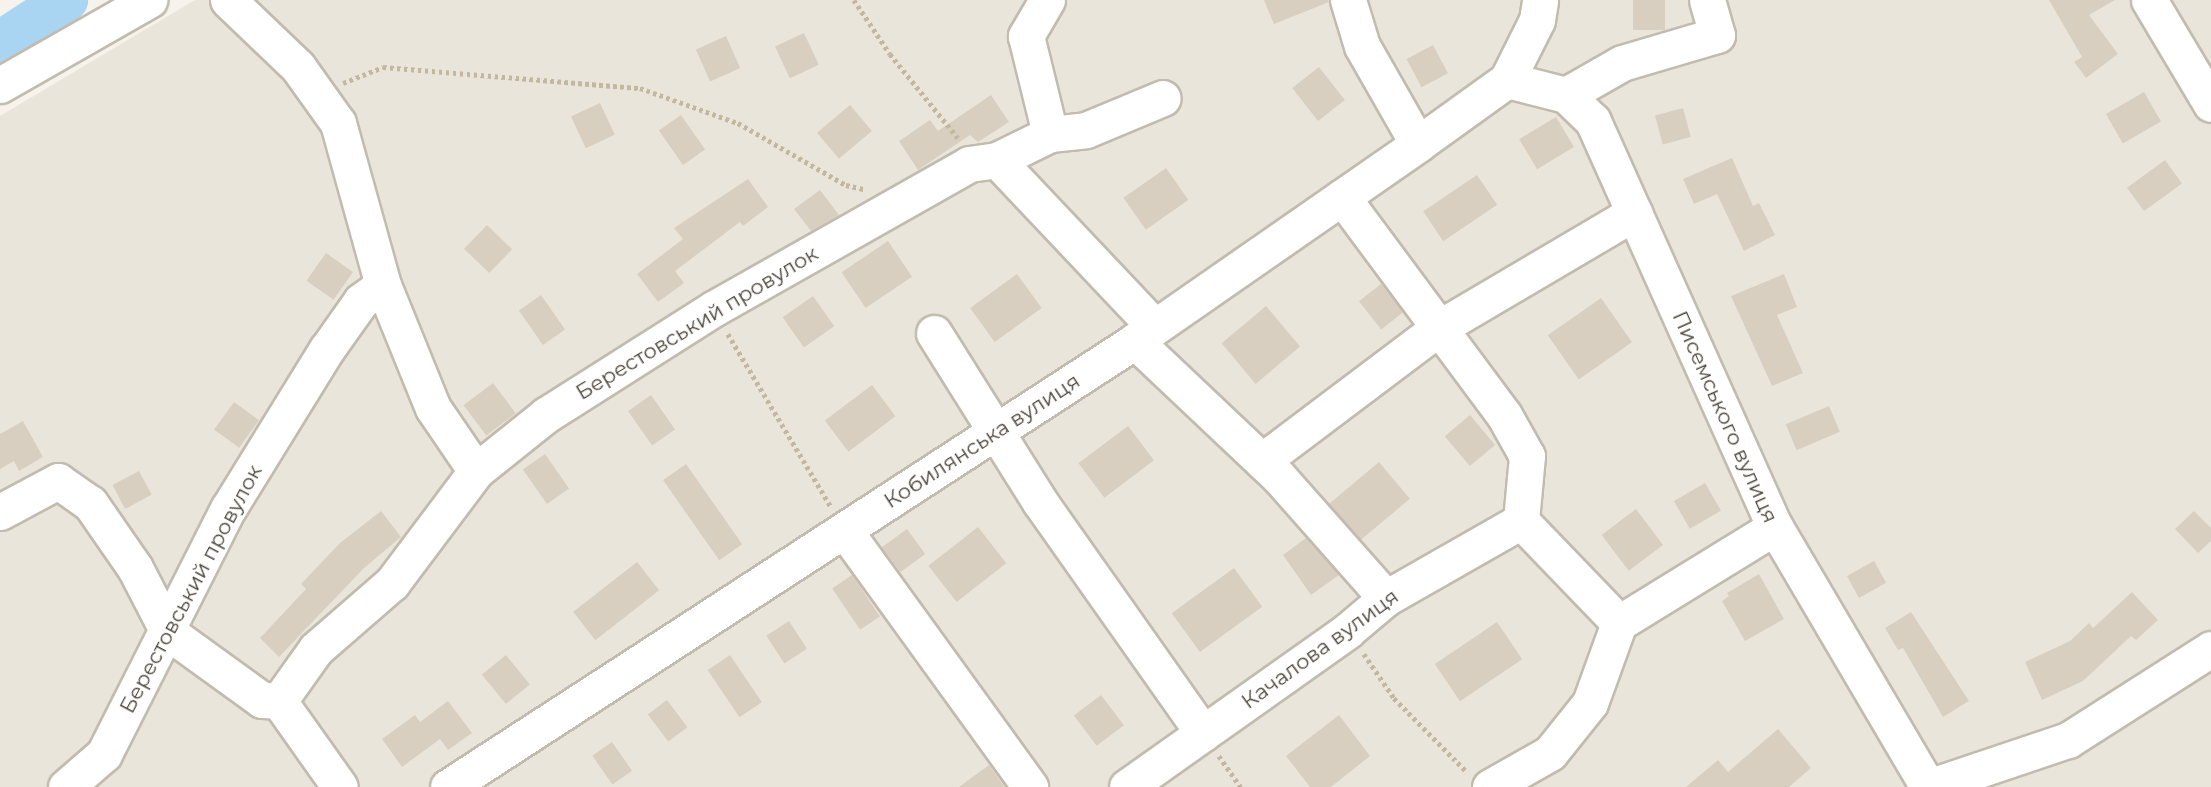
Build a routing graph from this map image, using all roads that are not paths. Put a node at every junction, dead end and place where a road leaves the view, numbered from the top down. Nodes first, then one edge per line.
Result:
1 (149, 0) edge
2 (228, 0) edge
3 (1047, 0) edge
4 (1348, 0) edge
5 (1540, 0) edge
6 (1707, 0) edge
7 (2149, 0) edge
8 (1507, 80) junction
9 (0, 85) edge
10 (1566, 95) junction
11 (1163, 98) dead end
12 (2211, 104) edge
13 (1050, 134) junction
14 (1418, 144) junction
15 (983, 162) junction
16 (1342, 197) junction
17 (1634, 213) junction
18 (383, 285) junction
19 (1437, 329) junction
20 (934, 332) dead end
21 (1144, 333) junction
22 (994, 432) junction
23 (1262, 461) junction
24 (476, 471) junction
25 (0, 512) edge
26 (1521, 522) junction
27 (1774, 527) junction
28 (845, 531) junction
29 (1386, 598) junction
30 (1619, 623) junction
31 (168, 632) junction
32 (2211, 649) edge
33 (279, 701) junction
34 (1203, 733) junction
35 (1481, 782) edge
36 (66, 787) edge
37 (340, 787) edge
38 (448, 787) edge
39 (1030, 787) edge
40 (1127, 787) edge
41 (1928, 787) edge

1 - 9 street
2 - 18 street
3 - 13 street
4 - 14 street
5 - 8 street
6 - 10 street
7 - 12 street
8 - 10 street, Писемського вулиця
8 - 14 street, Кобилянська вулиця
10 - 17 street, Писемського вулиця
11 - 13 street, Берестовський провулок
13 - 15 street, Берестовський провулок
14 - 16 street, Кобилянська вулиця
15 - 21 street
15 - 24 street, Берестовський провулок
16 - 19 street
16 - 21 street, Кобилянська вулиця
17 - 19 street
17 - 27 street, Писемського вулиця
18 - 24 street
18 - 31 street, Берестовський провулок
19 - 23 street
19 - 26 street
20 - 22 street
21 - 22 street, Кобилянська вулиця
21 - 23 street
22 - 28 street, Кобилянська вулиця
22 - 34 street
23 - 29 street
24 - 33 street, Берестовський провулок
25 - 31 street
26 - 29 street, Качалова вулиця
26 - 30 street
27 - 30 street
27 - 41 street, Писемського вулиця
28 - 38 street, Кобилянська вулиця
28 - 39 street
29 - 34 street, Качалова вулиця
30 - 35 street
31 - 33 street
31 - 36 street, Берестовський провулок
32 - 41 street
33 - 37 street
34 - 40 street, Качалова вулиця

